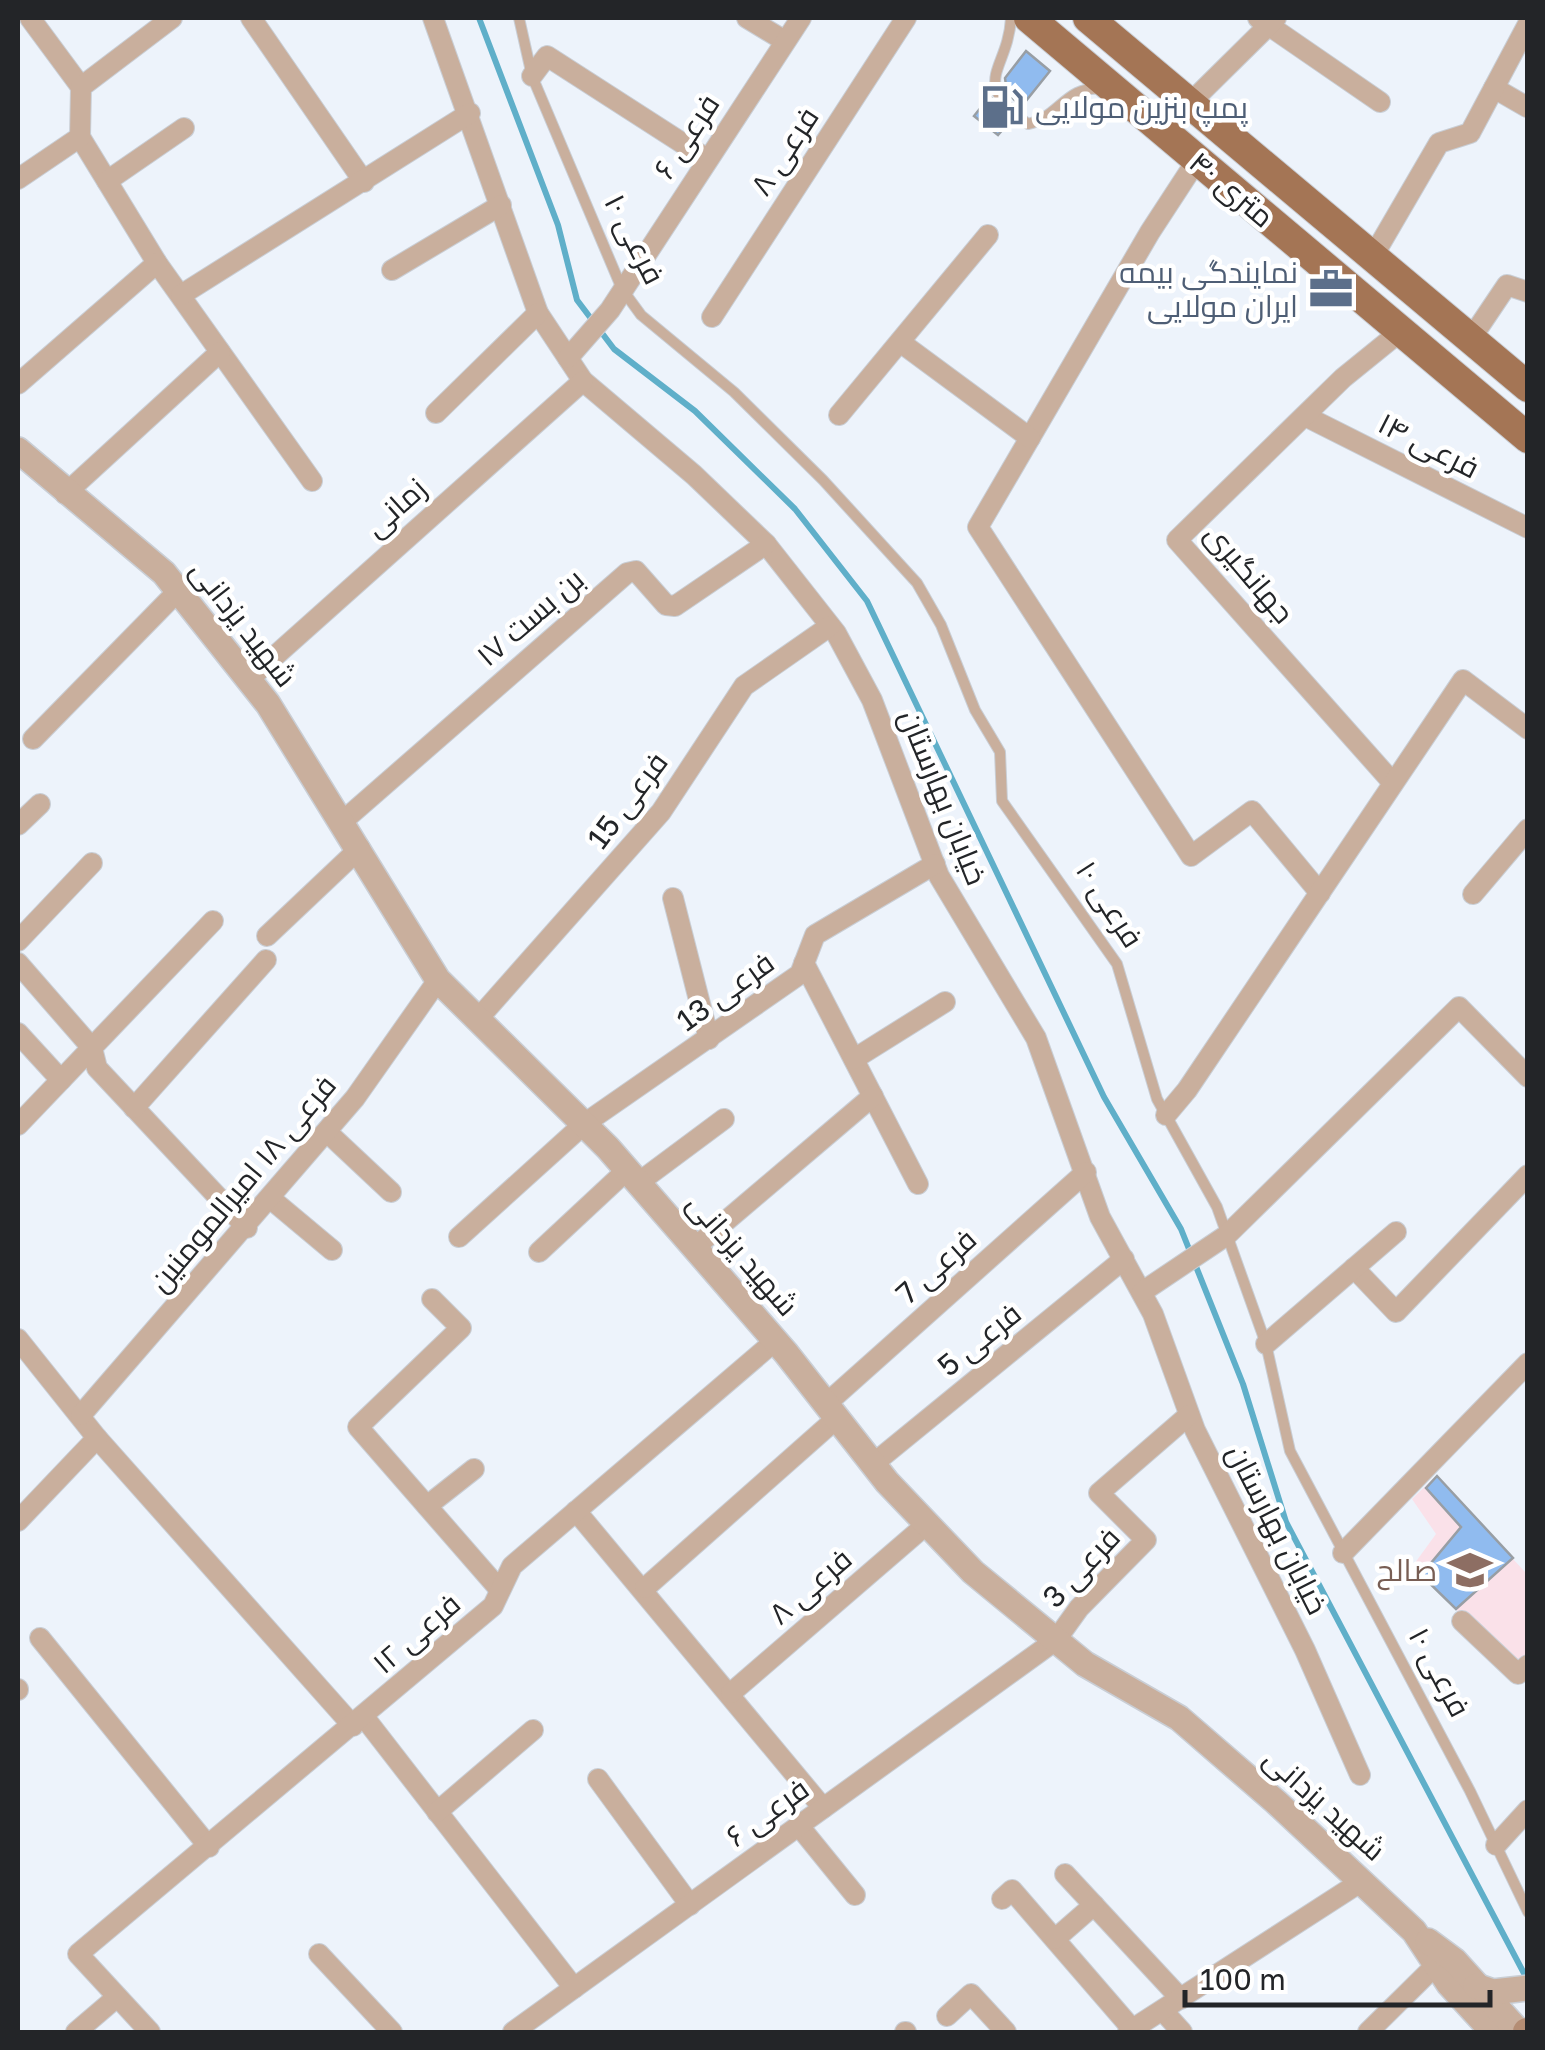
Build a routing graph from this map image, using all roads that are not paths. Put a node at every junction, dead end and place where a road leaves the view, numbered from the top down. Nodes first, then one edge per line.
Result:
1 (30, 18) edge
2 (172, 18) edge
3 (251, 18) edge
4 (432, 18) edge
5 (519, 18) edge
6 (747, 18) edge
7 (801, 18) edge
8 (906, 18) edge
9 (1011, 18) edge
10 (1029, 18) edge
11 (1088, 18) edge
12 (1268, 20) edge
13 (1528, 24) edge
14 (785, 41) junction
15 (532, 76) junction
16 (81, 87) junction
17 (1494, 88) junction
18 (1114, 90) junction
19 (1380, 102) dead end
20 (1189, 104) junction
21 (1527, 107) edge
22 (470, 113) junction
23 (184, 128) dead end
24 (80, 137) junction
25 (707, 159) junction
26 (1197, 160) junction
27 (18, 179) edge
28 (107, 181) junction
29 (364, 182) junction
30 (501, 205) junction
31 (988, 235) dead end
32 (1372, 258) junction
33 (157, 263) junction
34 (392, 270) dead end
35 (622, 289) junction
36 (1528, 292) edge
37 (181, 295) junction
38 (538, 313) junction
39 (712, 317) dead end
40 (1400, 331) junction
41 (1470, 340) junction
42 (900, 342) junction
43 (575, 350) junction
44 (220, 352) junction
45 (583, 381) junction
46 (18, 384) edge
47 (1528, 388) edge
48 (436, 413) dead end
49 (839, 415) dead end
50 (1305, 416) junction
51 (1504, 418) junction
52 (1030, 438) junction
53 (1528, 438) edge
54 (22, 463) edge
55 (312, 481) dead end
56 (65, 494) junction
57 (1528, 528) edge
58 (766, 544) junction
59 (178, 592) junction
60 (830, 626) junction
61 (248, 680) junction
62 (1528, 729) edge
63 (33, 739) dead end
64 (1393, 783) junction
65 (40, 804) dead end
66 (343, 822) junction
67 (18, 825) edge
68 (1528, 829) edge
69 (360, 848) junction
70 (92, 863) dead end
71 (935, 864) junction
72 (1320, 893) junction
73 (1473, 894) dead end
74 (673, 898) dead end
75 (213, 921) dead end
76 (267, 936) dead end
77 (18, 942) edge
78 (266, 960) dead end
79 (18, 963) edge
80 (804, 963) junction
81 (438, 980) junction
82 (944, 1002) dead end
83 (477, 1020) junction
84 (18, 1033) edge
85 (709, 1039) junction
86 (92, 1048) junction
87 (854, 1059) junction
88 (1528, 1077) edge
89 (61, 1080) junction
90 (873, 1096) junction
91 (134, 1108) junction
92 (1166, 1115) junction
93 (724, 1119) dead end
94 (584, 1124) junction
95 (18, 1125) edge
96 (327, 1132) junction
97 (1086, 1172) junction
98 (1528, 1175) edge
99 (632, 1177) junction
100 (918, 1184) dead end
101 (391, 1192) dead end
102 (271, 1199) junction
103 (247, 1228) junction
104 (1396, 1232) dead end
105 (460, 1237) dead end
106 (1223, 1238) junction
107 (693, 1249) junction
108 (332, 1250) dead end
109 (539, 1252) dead end
110 (1124, 1260) junction
111 (1354, 1268) junction
112 (1142, 1292) junction
113 (432, 1299) dead end
114 (18, 1339) edge
115 (774, 1340) junction
116 (1266, 1344) junction
117 (1528, 1363) edge
118 (832, 1411) junction
119 (1189, 1415) junction
120 (81, 1416) junction
121 (97, 1438) junction
122 (873, 1464) junction
123 (474, 1469) dead end
124 (427, 1506) junction
125 (576, 1511) junction
126 (18, 1521) edge
127 (927, 1524) junction
128 (1343, 1553) junction
129 (645, 1588) junction
130 (500, 1590) junction
131 (1462, 1621) dead end
132 (40, 1638) dead end
133 (1056, 1640) junction
134 (1528, 1665) edge
135 (731, 1693) junction
136 (359, 1722) junction
137 (534, 1730) dead end
138 (1360, 1775) dead end
139 (598, 1779) dead end
140 (823, 1808) junction
141 (1528, 1810) edge
142 (437, 1812) junction
143 (799, 1826) junction
144 (1496, 1845) junction
145 (209, 1847) junction
146 (1066, 1874) dead end
147 (1362, 1881) junction
148 (856, 1895) dead end
149 (1002, 1899) dead end
150 (690, 1904) junction
151 (1094, 1905) junction
152 (1528, 1912) edge
153 (1414, 1931) junction
154 (1055, 1939) junction
155 (320, 1954) dead end
156 (1436, 1965) junction
157 (1476, 1986) junction
158 (574, 1988) junction
159 (1528, 1988) edge
160 (117, 1997) junction
161 (1172, 2005) junction
162 (947, 2016) dead end
163 (1131, 2031) edge
164 (76, 2032) edge
165 (150, 2032) edge
166 (392, 2032) edge
167 (513, 2032) edge
168 (1006, 2032) edge
169 (1182, 2032) edge
170 (1368, 2032) edge
171 (1493, 2032) edge
172 (1519, 2032) edge

1 - 16 street
2 - 16 street
3 - 29 street
4 - 22 street, خیابان بهارستان
5 - 15 lane, فرعی ۱۰
6 - 14 street
7 - 14 street, فرعی ۶
8 - 39 street, فرعی ۸
9 - 18 lane
10 - 18 main road, ۴۰ متری
11 - 20 main road, ۴۰ متری
12 - 19 street
12 - 20 street
13 - 17 street
14 - 25 street, فرعی ۶
15 - 25 street
15 - 35 lane, فرعی ۱۰
16 - 24 street
17 - 21 street
17 - 32 street
18 - 26 main road, ۴۰ متری
20 - 32 main road, ۴۰ متری
22 - 29 street
22 - 30 street, خیابان بهارستان
23 - 28 street
24 - 27 street
24 - 28 street
25 - 35 street, فرعی ۶
26 - 40 main road, ۴۰ متری
26 - 52 street
28 - 33 street
29 - 37 street
30 - 34 street
30 - 38 street, خیابان بهارستان
31 - 42 street
32 - 41 main road, ۴۰ متری
33 - 37 street
33 - 46 street
35 - 43 street, فرعی ۶
35 - 92 lane, فرعی ۱۰
36 - 41 street
37 - 44 street
38 - 43 street, خیابان بهارستان
38 - 48 street
40 - 50 street, جهانگیری
40 - 51 main road, ۴۰ متری
41 - 47 main road, ۴۰ متری
42 - 49 street
42 - 52 street
43 - 45 street, خیابان بهارستان
44 - 55 street
44 - 56 street
45 - 58 street, خیابان بهارستان
45 - 61 street, زمانی
47 - 51 main road
50 - 57 street, فرعی ۱۴
50 - 64 street, جهانگیری
51 - 53 main road, ۴۰ متری
52 - 72 street
54 - 56 street, شهید یزدانی
56 - 59 street, شهید یزدانی
58 - 60 street, خیابان بهارستان
58 - 66 street, بن بست ۱۷
59 - 61 street, شهید یزدانی
59 - 63 street
60 - 71 street, خیابان بهارستان
60 - 83 street, فرعی 15
61 - 66 street, شهید یزدانی
62 - 64 street
64 - 72 street
65 - 67 street
66 - 69 street, شهید یزدانی
68 - 73 street
69 - 76 street
69 - 81 street, شهید یزدانی
70 - 77 street
71 - 80 street, فرعی 13
71 - 97 street, خیابان بهارستان
72 - 92 street
74 - 85 street
75 - 86 street
78 - 91 street
79 - 86 street
80 - 85 street, فرعی 13
80 - 87 street
81 - 83 street, شهید یزدانی
81 - 96 street, فرعی ۱۸ امیرالمومنین
82 - 87 street
83 - 94 street, شهید یزدانی
84 - 89 street
85 - 94 street, فرعی 13
86 - 89 street
86 - 91 street
87 - 90 street
88 - 106 street
89 - 95 street
90 - 100 street
90 - 107 street
91 - 103 street
92 - 106 lane, فرعی ۱۰
93 - 99 street
94 - 99 street, شهید یزدانی
94 - 105 street, فرعی 13
96 - 101 street
96 - 102 street, فرعی ۱۸ امیرالمومنین
97 - 110 street, خیابان بهارستان
97 - 118 street, فرعی 7
98 - 111 street
99 - 107 street, شهید یزدانی
99 - 109 street
102 - 103 street, فرعی ۱۸ امیرالمومنین
102 - 108 street
103 - 120 street, فرعی ۱۸ امیرالمومنین
104 - 111 street
106 - 112 street
106 - 116 lane, فرعی ۱۰
107 - 115 street, شهید یزدانی
110 - 112 street, خیابان بهارستان
110 - 122 street, فرعی 5
111 - 116 street
112 - 119 street, خیابان بهارستان
113 - 124 street
114 - 120 street
115 - 118 street, شهید یزدانی
115 - 125 street, فرعی ۱۲
116 - 128 lane, فرعی ۱۰
117 - 128 street
118 - 122 street, شهید یزدانی
118 - 129 street
119 - 133 street, فرعی 3
119 - 138 street, خیابان بهارستان
120 - 121 street
121 - 126 street
121 - 136 street
122 - 127 street, شهید یزدانی
123 - 124 street
124 - 130 street
125 - 129 street
125 - 130 street, فرعی ۱۲
127 - 133 street, شهید یزدانی
127 - 135 street, فرعی ۸
128 - 144 lane, فرعی ۱۰
129 - 135 street
130 - 136 street, فرعی ۱۲
131 - 134 street
132 - 145 street
133 - 140 street, فرعی ۶
133 - 147 street, شهید یزدانی
135 - 140 street
136 - 142 street
136 - 145 street, فرعی ۱۲
137 - 142 street
139 - 150 street
140 - 143 street, فرعی ۶
141 - 144 street
142 - 158 street
143 - 148 street
143 - 150 street, فرعی ۶
144 - 152 lane, فرعی ۱۰
145 - 160 street, فرعی ۱۲
146 - 151 street
147 - 153 street, شهید یزدانی
147 - 161 street
149 - 154 street
150 - 158 street, فرعی ۶
151 - 154 street
151 - 161 street
153 - 156 street, شهید یزدانی
153 - 157 street
154 - 163 street
155 - 166 street
156 - 170 street
156 - 171 street, شهید یزدانی
157 - 159 street
157 - 172 street
158 - 167 street, فرعی ۶
160 - 164 street
160 - 165 street
161 - 163 street
161 - 169 street
162 - 168 street

